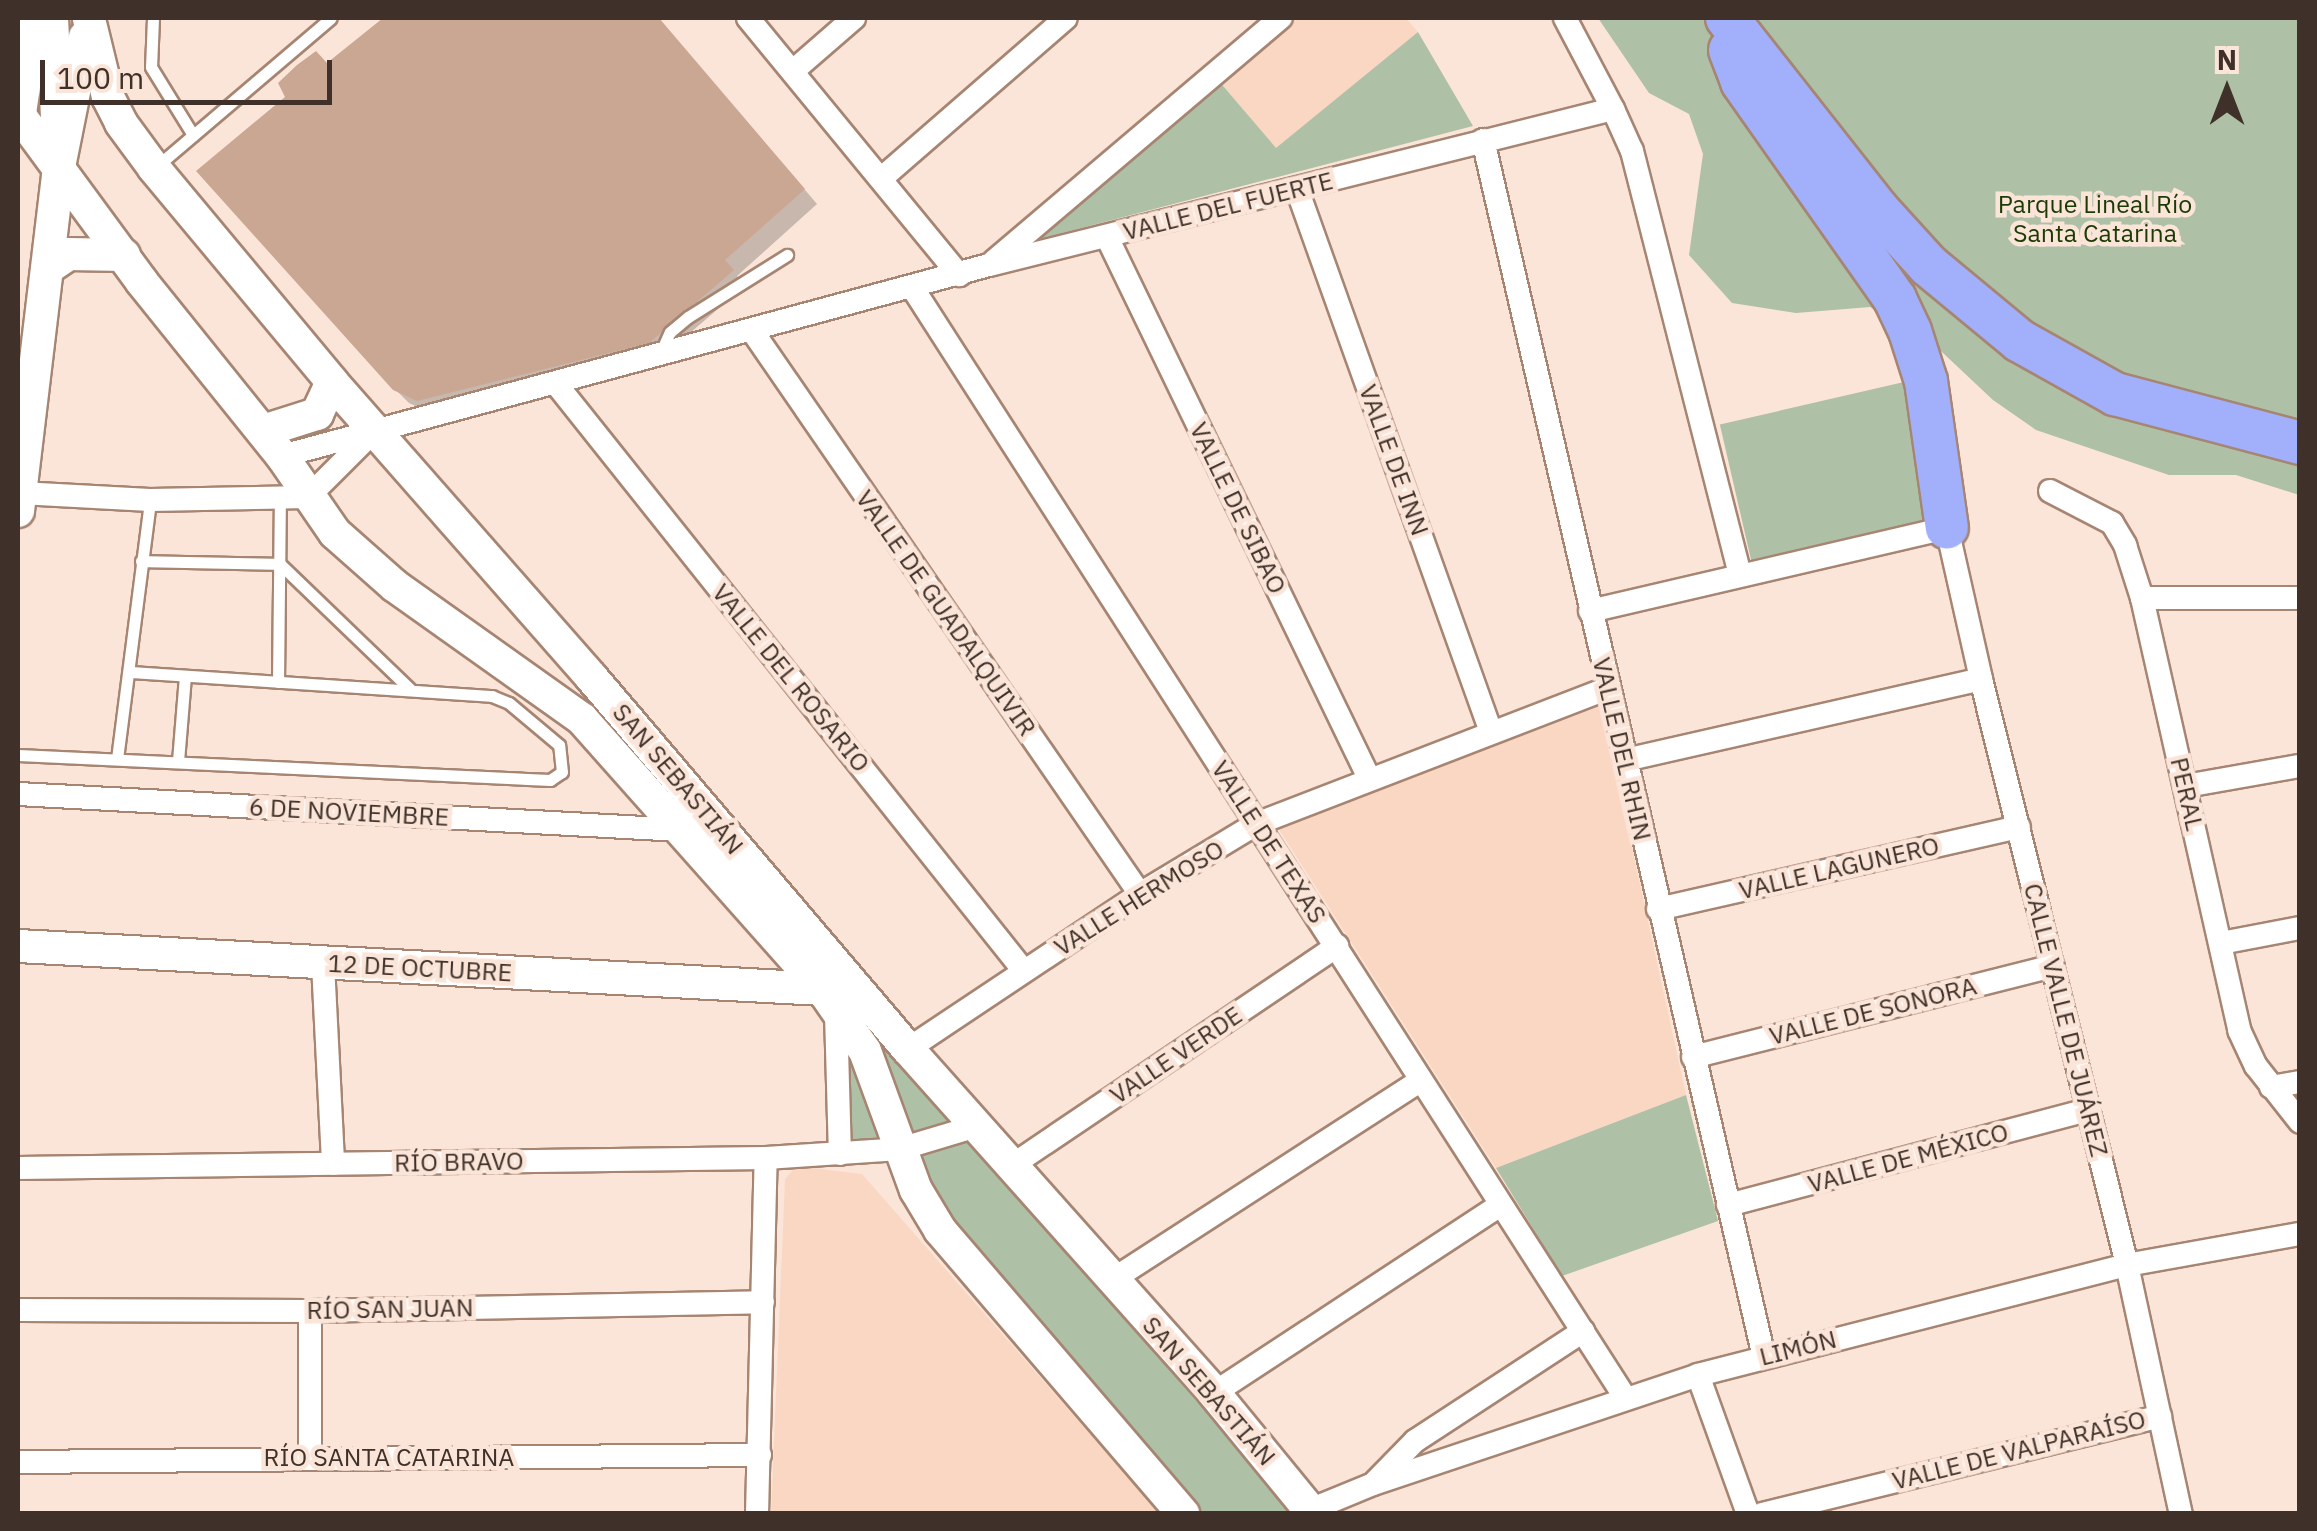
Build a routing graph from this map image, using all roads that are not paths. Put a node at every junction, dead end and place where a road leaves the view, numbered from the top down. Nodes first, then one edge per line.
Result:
1 (34, 18) edge
2 (52, 18) edge
3 (89, 18) edge
4 (153, 18) edge
5 (331, 18) edge
6 (748, 18) edge
7 (854, 18) edge
8 (1066, 18) edge
9 (1281, 18) edge
10 (1565, 18) edge
11 (1716, 18) edge
12 (1727, 18) edge
13 (793, 71) junction
14 (1613, 109) junction
15 (18, 118) edge
16 (193, 135) junction
17 (1483, 140) junction
18 (59, 167) junction
19 (154, 168) junction
20 (883, 178) junction
21 (1297, 189) junction
22 (1107, 237) junction
23 (124, 255) junction
24 (787, 255) dead end
25 (989, 265) junction
26 (48, 268) junction
27 (959, 275) junction
28 (912, 287) junction
29 (752, 332) junction
30 (658, 358) junction
31 (332, 382) junction
32 (557, 385) junction
33 (376, 430) junction
34 (2300, 443) edge
35 (273, 444) junction
36 (2050, 492) dead end
37 (294, 498) junction
38 (150, 500) junction
39 (19, 502) edge
40 (1947, 528) junction
41 (141, 562) junction
42 (280, 564) junction
43 (1740, 574) junction
44 (2142, 598) junction
45 (2300, 598) edge
46 (1590, 611) junction
47 (129, 672) junction
48 (185, 676) junction
49 (1980, 679) junction
50 (278, 682) junction
51 (1609, 688) junction
52 (410, 689) junction
53 (1491, 732) junction
54 (18, 755) edge
55 (116, 760) junction
56 (1625, 760) junction
57 (178, 761) junction
58 (2300, 766) edge
59 (1369, 778) junction
60 (2186, 786) junction
61 (18, 794) edge
62 (1256, 824) junction
63 (2019, 827) junction
64 (681, 830) junction
65 (1140, 894) junction
66 (1658, 910) junction
67 (2300, 928) edge
68 (2221, 944) junction
69 (18, 946) edge
70 (1336, 946) junction
71 (323, 964) junction
72 (2053, 966) junction
73 (1024, 971) junction
74 (829, 997) junction
75 (908, 1049) junction
76 (1693, 1057) junction
77 (1420, 1081) junction
78 (2300, 1082) edge
79 (2271, 1087) junction
80 (2088, 1110) junction
81 (2300, 1122) edge
82 (980, 1125) junction
83 (900, 1149) junction
84 (840, 1154) junction
85 (766, 1158) junction
86 (333, 1164) junction
87 (1014, 1164) junction
88 (18, 1168) edge
89 (1500, 1205) junction
90 (1728, 1205) junction
91 (2300, 1234) edge
92 (2127, 1265) junction
93 (1112, 1280) junction
94 (762, 1302) junction
95 (18, 1310) edge
96 (310, 1311) junction
97 (1583, 1331) junction
98 (1764, 1357) junction
99 (1698, 1375) junction
100 (1214, 1393) junction
101 (1625, 1397) junction
102 (2160, 1416) junction
103 (760, 1455) junction
104 (310, 1457) junction
105 (18, 1462) edge
106 (1373, 1484) junction
107 (1312, 1512) edge
108 (757, 1514) edge
109 (1184, 1514) edge
110 (1748, 1514) edge
111 (1762, 1514) edge
112 (2182, 1514) edge

1 - 15 main road
2 - 18 main road
3 - 18 main road
3 - 19 main road, SAN SEBASTIÁN
4 - 16 lane
5 - 16 lane
6 - 13 street
7 - 13 street
8 - 20 street
9 - 25 street
10 - 14 street
11 - 40 highway
12 - 34 highway
13 - 20 street
14 - 17 street, VALLE DEL FUERTE
14 - 43 street
15 - 18 main road, SAN SEBASTIÁN
16 - 19 lane
17 - 21 street, VALLE DEL FUERTE
17 - 46 street, VALLE DEL RHIN
18 - 23 main road, SAN SEBASTIÁN
18 - 26 main road
19 - 31 main road, SAN SEBASTIÁN
20 - 27 street
21 - 22 street, VALLE DEL FUERTE
21 - 53 street, VALLE DE INN
22 - 25 street, VALLE DEL FUERTE
22 - 59 street, VALLE DE SIBAO
23 - 26 main road
23 - 35 main road, SAN SEBASTIÁN
24 - 30 lane
25 - 27 street, VALLE DEL FUERTE
26 - 39 main road
27 - 28 street, VALLE DEL FUERTE
28 - 29 street, VALLE DEL FUERTE
28 - 62 street, VALLE DE TEXAS
29 - 30 street, VALLE DEL FUERTE
29 - 65 street, VALLE DE GUADALQUIVIR
30 - 32 street, VALLE DEL FUERTE
31 - 33 main road, SAN SEBASTIÁN
31 - 35 main road
32 - 33 street, VALLE DEL FUERTE
32 - 73 street, VALLE DEL ROSARIO
33 - 35 street, VALLE DEL FUERTE
33 - 37 street
33 - 75 main road, SAN SEBASTIÁN
35 - 37 main road, SAN SEBASTIÁN
36 - 44 street, PERAL
37 - 38 street
37 - 42 lane
37 - 64 main road, SAN SEBASTIÁN
38 - 39 street
38 - 41 lane
40 - 43 street
40 - 49 street, CALLE VALLE DE JUÁREZ
41 - 42 lane
41 - 47 lane
42 - 50 lane
42 - 52 lane
43 - 46 street
44 - 45 street
44 - 60 street, PERAL
46 - 51 street, VALLE DEL RHIN
47 - 48 lane
47 - 55 lane
48 - 50 lane
48 - 57 lane
49 - 56 street
49 - 63 street, CALLE VALLE DE JUÁREZ
50 - 52 lane
51 - 53 street, VALLE HERMOSO
51 - 56 street, VALLE DEL RHIN
52 - 57 lane
53 - 59 street, VALLE HERMOSO
54 - 55 lane
55 - 57 lane
56 - 66 street, VALLE DEL RHIN
58 - 60 street
59 - 62 street, VALLE HERMOSO
60 - 68 street, PERAL
61 - 64 street, 6 DE NOVIEMBRE
62 - 65 street, VALLE HERMOSO
62 - 70 street, VALLE DE TEXAS
63 - 66 street, VALLE LAGUNERO
63 - 72 street, CALLE VALLE DE JUÁREZ
64 - 74 main road, SAN SEBASTIÁN
65 - 73 street, VALLE HERMOSO
66 - 76 street, VALLE DEL RHIN
67 - 68 street
68 - 79 street, PERAL
69 - 71 main road, 12 DE OCTUBRE
70 - 77 street, VALLE DE TEXAS
70 - 87 street, VALLE VERDE
71 - 74 main road, 12 DE OCTUBRE
71 - 86 street
72 - 76 street, VALLE DE SONORA
72 - 80 street, CALLE VALLE DE JUÁREZ
73 - 75 street, VALLE HERMOSO
74 - 83 main road, SAN SEBASTIÁN
74 - 84 street
75 - 82 main road, SAN SEBASTIÁN
76 - 90 street, VALLE DEL RHIN
77 - 89 street, VALLE DE TEXAS
77 - 93 street
78 - 79 street
79 - 81 street, PERAL
80 - 90 street, VALLE DE MÉXICO
80 - 92 street, CALLE VALLE DE JUÁREZ
82 - 83 street, RÍO BRAVO
82 - 87 main road, SAN SEBASTIÁN
83 - 84 street, RÍO BRAVO
83 - 109 main road, SAN SEBASTIÁN
84 - 85 street, RÍO BRAVO
85 - 86 street, RÍO BRAVO
85 - 94 street
86 - 88 street, RÍO BRAVO
87 - 93 main road, SAN SEBASTIÁN
89 - 97 street, VALLE DE TEXAS
89 - 100 street
90 - 98 street, VALLE DEL RHIN
91 - 92 street, LIMÓN
92 - 98 street, LIMÓN
92 - 102 street, CALLE VALLE DE JUÁREZ
93 - 100 main road, SAN SEBASTIÁN
94 - 96 street, RÍO SAN JUAN
94 - 103 street
95 - 96 street, RÍO SAN JUAN
96 - 104 street
97 - 101 street, VALLE DE TEXAS
97 - 106 street
98 - 99 street, LIMÓN
99 - 101 street, LIMÓN
99 - 110 street
100 - 107 main road, SAN SEBASTIÁN
101 - 106 street, LIMÓN
102 - 111 street, VALLE DE VALPARAÍSO
102 - 112 street, CALLE VALLE DE JUÁREZ
103 - 104 street, RÍO SANTA CATARINA
103 - 108 street
104 - 105 street, RÍO SANTA CATARINA
106 - 107 street, LIMÓN

